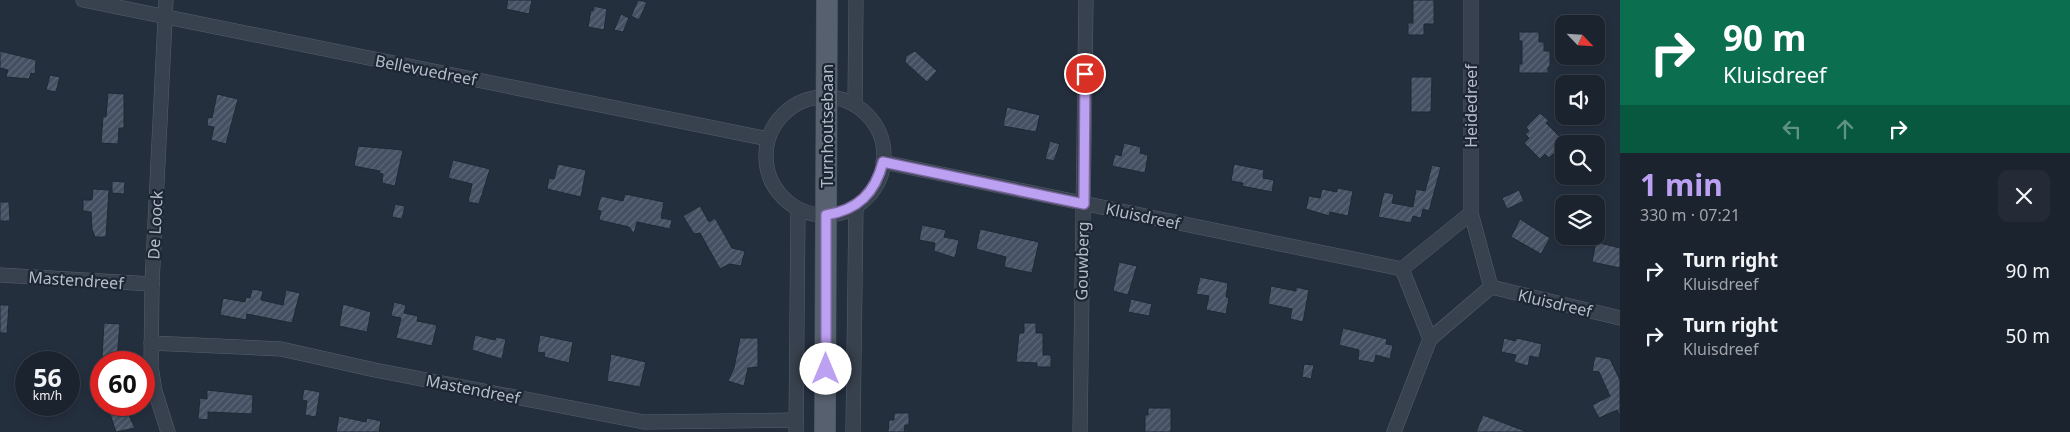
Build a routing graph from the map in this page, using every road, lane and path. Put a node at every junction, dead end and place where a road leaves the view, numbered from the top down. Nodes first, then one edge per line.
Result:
1 (83, 0) edge
2 (166, 0) edge
3 (827, 0) edge
4 (856, 0) edge
5 (1086, 0) edge
6 (1471, 0) edge
7 (166, 17) junction
8 (827, 97) junction
9 (855, 105) junction
10 (768, 139) junction
11 (883, 162) junction
12 (1084, 204) junction
13 (856, 206) junction
14 (798, 209) junction
15 (1471, 213) junction
16 (826, 215) junction
17 (1402, 269) junction
18 (0, 275) edge
19 (152, 284) junction
20 (1491, 287) junction
21 (1620, 318) edge
22 (1430, 339) junction
23 (151, 343) junction
24 (796, 426) edge
25 (168, 432) edge
26 (825, 432) edge
27 (854, 432) edge
28 (1080, 432) edge
29 (1394, 432) edge

1 - 7 street, Bellevuedreef
2 - 7 street, De Loock
3 - 8 main road, Turnhoutsebaan
4 - 9 street, Turnhoutsebaan
5 - 12 street, Gouwberg
6 - 15 street, Heidedreef
7 - 10 street, Bellevuedreef
7 - 19 street, De Loock
8 - 9 street
8 - 10 street
8 - 16 main road, Turnhoutsebaan
9 - 11 street
10 - 14 street
11 - 12 street, Kluisdreef
11 - 13 street
12 - 17 street, Kluisdreef
12 - 28 street, Gouwberg
13 - 16 street
13 - 27 street
14 - 16 street
14 - 24 street
15 - 17 street
15 - 20 street, Heidedreef
16 - 26 main road, Turnhoutsebaan
17 - 22 street
18 - 19 street, Mastendreef
19 - 23 street, De Loock
20 - 21 street, Kluisdreef
20 - 22 street
22 - 29 street
23 - 24 street, Mastendreef
23 - 25 street, De Loock

